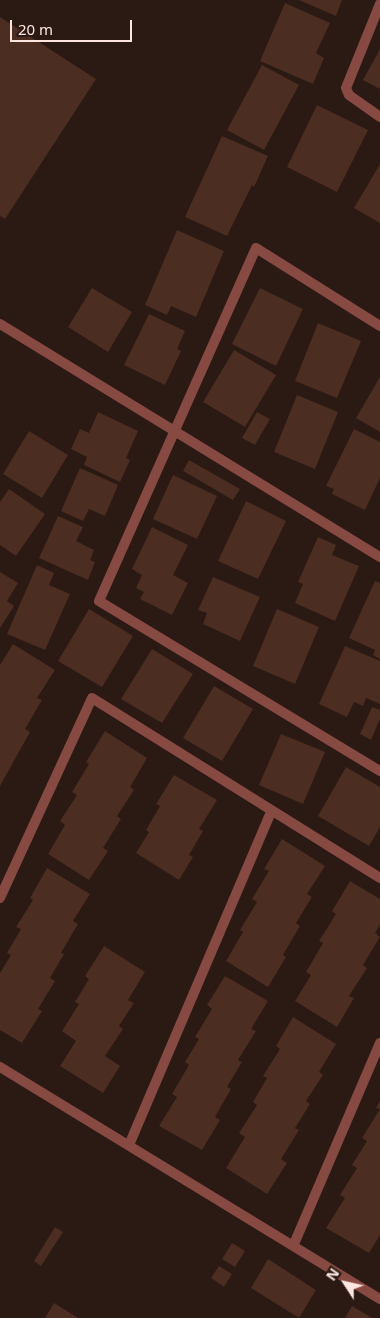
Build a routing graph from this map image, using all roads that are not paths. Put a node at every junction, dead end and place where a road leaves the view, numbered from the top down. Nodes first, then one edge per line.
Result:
1 (380, 4) edge
2 (380, 117) edge
3 (0, 324) edge
4 (380, 326) edge
5 (174, 430) junction
6 (380, 557) edge
7 (380, 771) edge
8 (271, 812) junction
9 (380, 878) edge
10 (0, 898) edge
11 (380, 1043) edge
12 (0, 1066) edge
13 (129, 1145) junction
14 (294, 1244) junction
15 (380, 1299) edge

1 - 2 street
3 - 5 street
4 - 5 street
5 - 6 street
5 - 7 street
8 - 9 street
8 - 10 street
8 - 13 street
11 - 14 street
12 - 13 street
13 - 14 street
14 - 15 street

